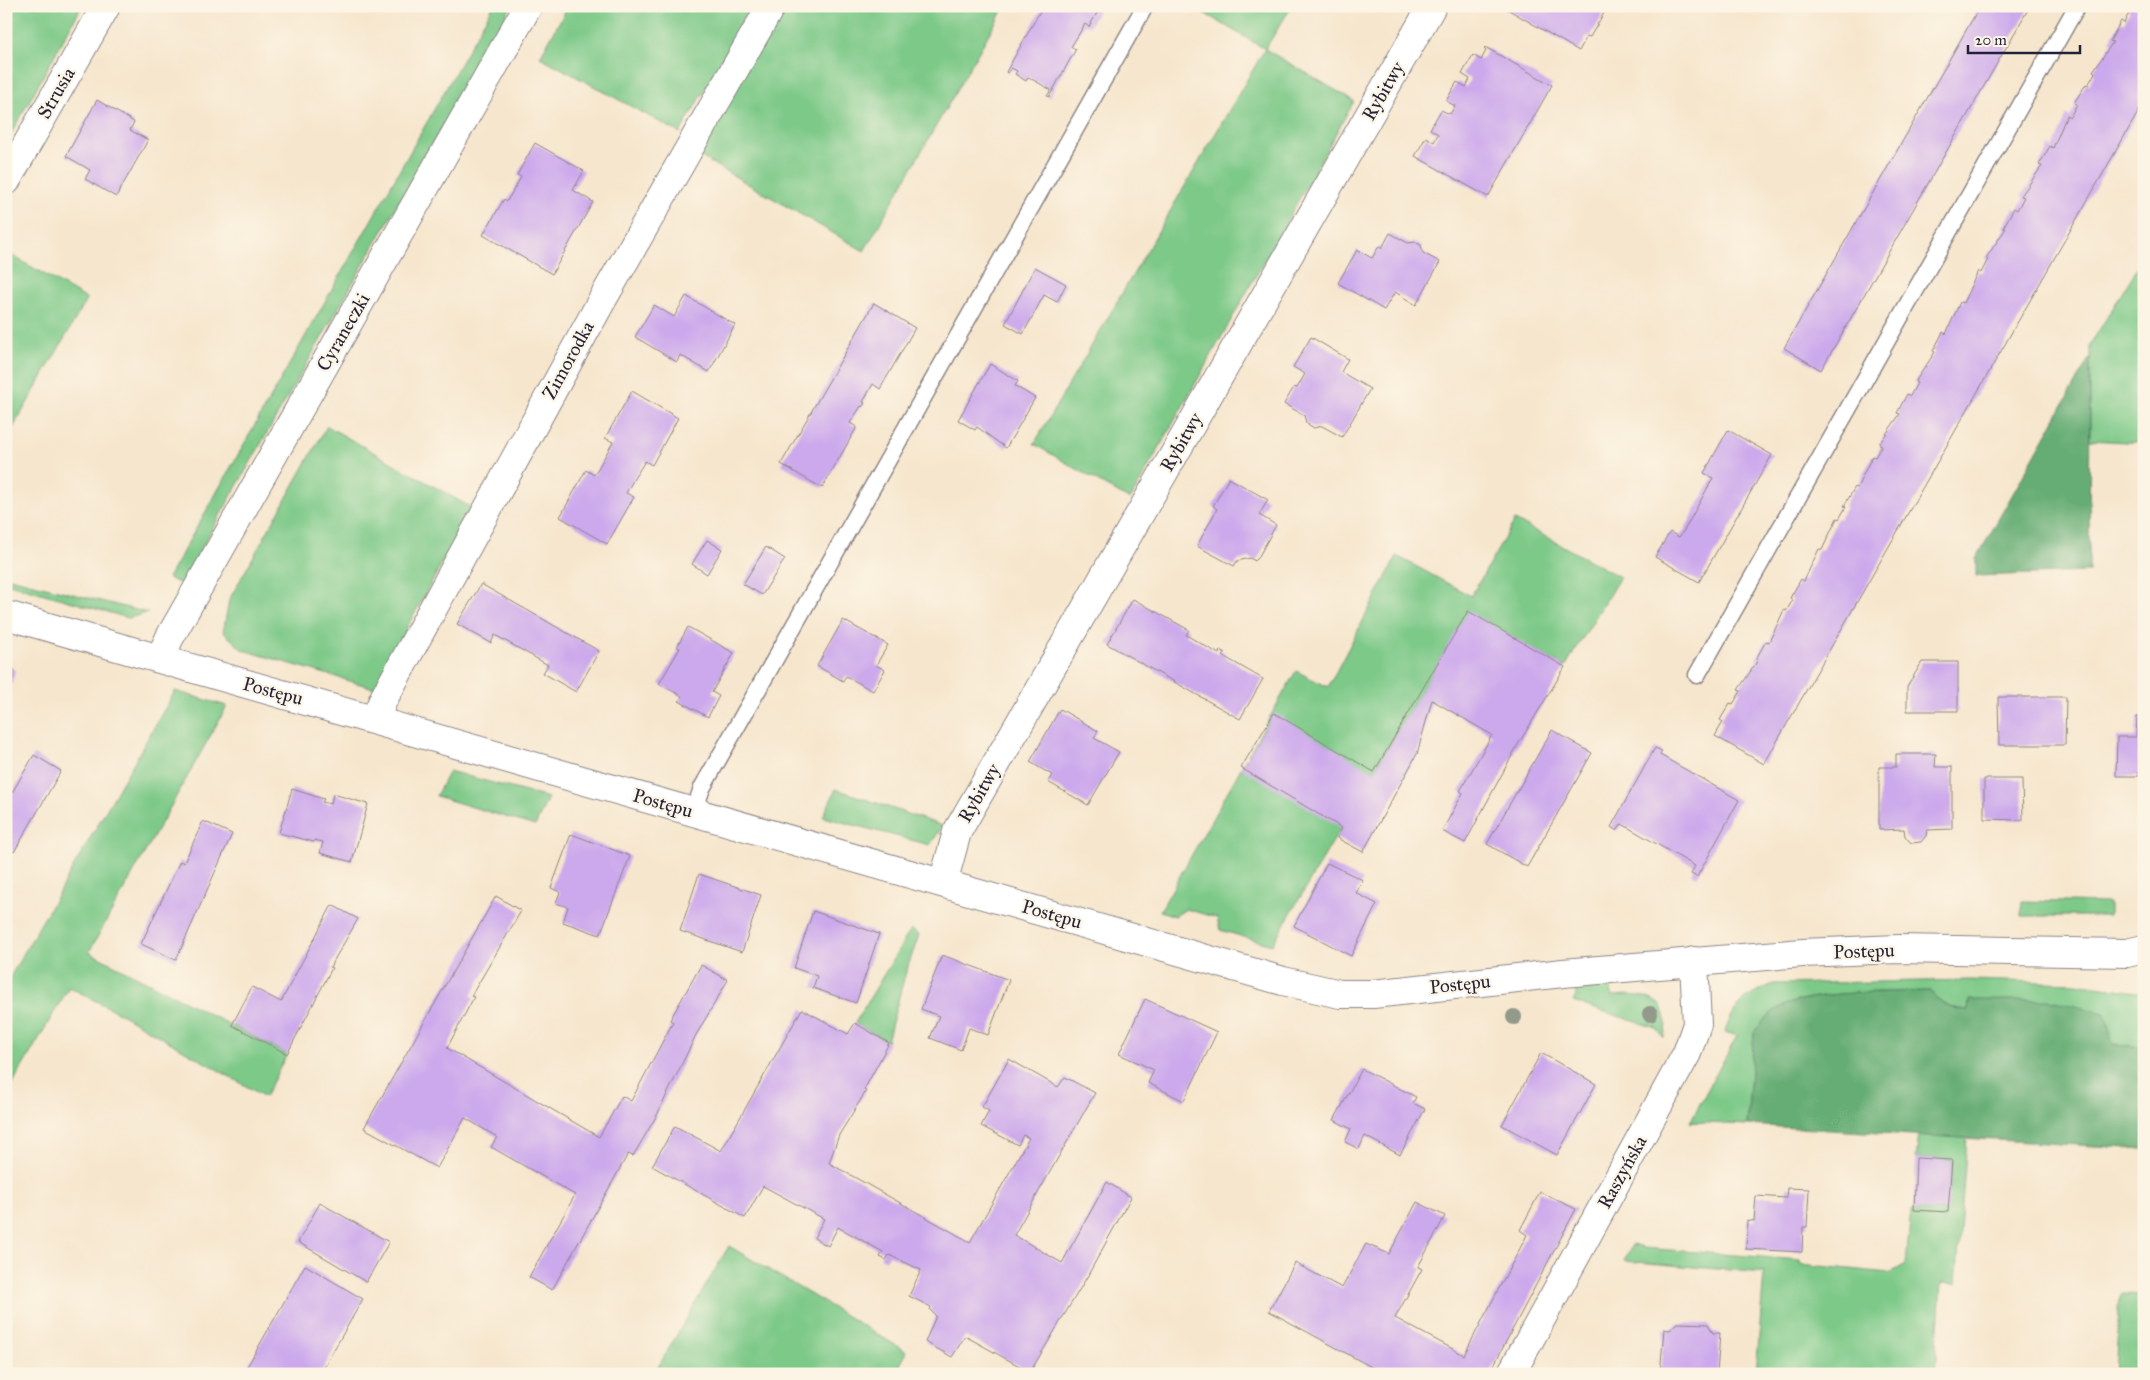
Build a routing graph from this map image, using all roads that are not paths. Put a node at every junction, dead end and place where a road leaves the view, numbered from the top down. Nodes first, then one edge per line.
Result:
1 (106, 6) edge
2 (528, 6) edge
3 (771, 6) edge
4 (1145, 6) edge
5 (1432, 6) edge
6 (2076, 6) edge
7 (6, 181) edge
8 (6, 615) edge
9 (160, 658) junction
10 (1697, 675) dead end
11 (375, 719) junction
12 (694, 811) junction
13 (943, 883) junction
14 (2138, 957) edge
15 (1694, 961) junction
16 (1512, 1374) edge

1 - 7 street, Strusia
2 - 9 street, Cyraneczki
3 - 11 street, Zimorodka
4 - 12 lane
5 - 13 street, Rybitwy
6 - 10 lane
8 - 9 street, Postępu
9 - 11 street, Postępu
11 - 12 street, Postępu
12 - 13 street, Postępu
13 - 15 street, Postępu
14 - 15 street, Postępu
15 - 16 street, Raszyńska

